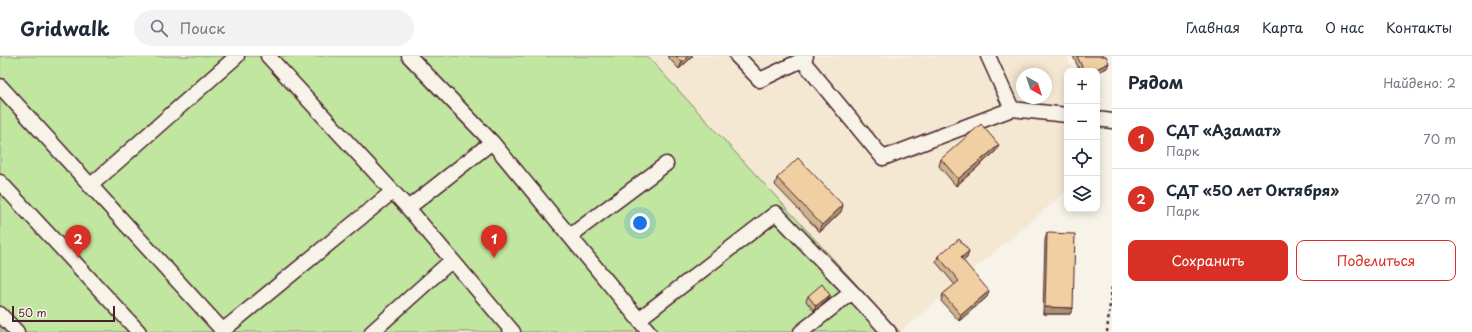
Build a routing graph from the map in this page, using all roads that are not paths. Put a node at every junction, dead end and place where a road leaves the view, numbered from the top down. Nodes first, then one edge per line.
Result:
1 (237, 56) edge
2 (268, 56) edge
3 (409, 56) edge
4 (737, 56) edge
5 (988, 56) edge
6 (804, 58) edge
7 (0, 86) edge
8 (1012, 109) junction
9 (1064, 115) edge
10 (1100, 119) edge
11 (1112, 121) edge
12 (492, 142) junction
13 (666, 164) dead end
14 (0, 182) edge
15 (90, 186) junction
16 (392, 192) junction
17 (408, 208) junction
18 (570, 236) junction
19 (452, 260) junction
20 (852, 292) junction
21 (0, 314) edge
22 (639, 319) junction
23 (16, 332) edge
24 (139, 332) edge
25 (223, 332) edge
26 (372, 332) edge
27 (513, 332) edge
28 (649, 332) edge
29 (801, 332) edge
30 (889, 332) edge

1 - 15 lane
2 - 16 lane
3 - 12 lane
4 - 6 lane
5 - 8 lane
6 - 8 lane
7 - 15 lane
8 - 9 lane
10 - 11 lane
12 - 17 lane
12 - 18 lane
13 - 18 lane
14 - 24 lane
15 - 25 lane
16 - 17 lane
16 - 25 lane
17 - 19 lane
18 - 22 lane
19 - 26 lane
19 - 27 lane
20 - 22 lane
20 - 29 lane
20 - 30 lane
21 - 23 lane
22 - 28 lane

